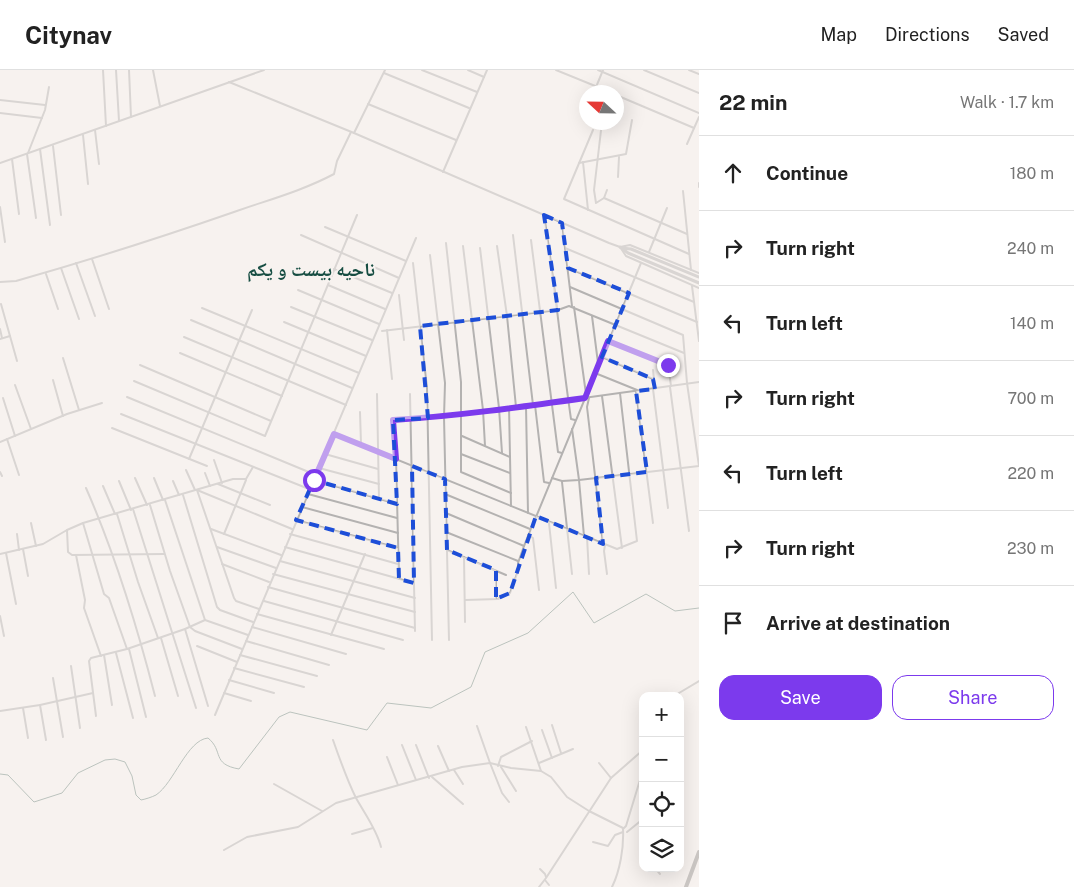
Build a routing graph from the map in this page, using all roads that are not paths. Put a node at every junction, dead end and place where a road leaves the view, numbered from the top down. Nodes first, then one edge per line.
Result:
1 (103, 70) edge
2 (116, 70) edge
3 (129, 70) edge
4 (153, 70) edge
5 (264, 70) edge
6 (422, 70) edge
7 (468, 70) edge
8 (487, 70) edge
9 (556, 70) edge
10 (598, 70) edge
11 (644, 70) edge
12 (689, 70) edge
13 (603, 71) edge
14 (385, 72) edge
15 (699, 74) edge
16 (484, 77) junction
17 (229, 82) junction
18 (591, 85) edge
19 (597, 85) edge
20 (49, 87) dead end
21 (478, 92) junction
22 (699, 93) edge
23 (624, 98) edge
24 (0, 100) edge
25 (368, 104) junction
26 (46, 105) junction
27 (160, 106) junction
28 (470, 109) junction
29 (699, 112) edge
30 (0, 113) edge
31 (132, 117) junction
32 (699, 117) edge
33 (42, 118) junction
34 (632, 120) dead end
35 (119, 121) junction
36 (106, 126) junction
37 (694, 128) junction
38 (95, 130) junction
39 (593, 130) dead end
40 (601, 130) edge
41 (352, 133) junction
42 (83, 134) junction
43 (457, 140) junction
44 (688, 144) dead end
45 (53, 145) junction
46 (40, 149) junction
47 (28, 154) junction
48 (619, 156) junction
49 (12, 159) junction
50 (598, 160) junction
51 (583, 162) junction
52 (0, 163) edge
53 (579, 163) junction
54 (99, 164) dead end
55 (443, 172) junction
56 (618, 177) dead end
57 (699, 183) edge
58 (88, 184) dead end
59 (699, 187) edge
60 (606, 190) dead end
61 (683, 192) dead end
62 (604, 198) junction
63 (0, 208) edge
64 (667, 208) dead end
65 (588, 210) junction
66 (19, 214) dead end
67 (61, 215) dead end
68 (357, 215) dead end
69 (544, 215) junction
70 (36, 218) dead end
71 (562, 223) junction
72 (661, 223) junction
73 (50, 225) dead end
74 (325, 227) dead end
75 (687, 234) junction
76 (513, 235) dead end
77 (301, 236) dead end
78 (348, 237) junction
79 (416, 238) dead end
80 (531, 240) dead end
81 (654, 240) junction
82 (5, 242) dead end
83 (446, 243) dead end
84 (463, 246) dead end
85 (497, 246) dead end
86 (620, 247) junction
87 (480, 248) dead end
88 (565, 248) junction
89 (649, 252) junction
90 (341, 253) junction
91 (689, 254) junction
92 (430, 255) dead end
93 (92, 258) junction
94 (406, 262) junction
95 (76, 263) junction
96 (413, 263) dead end
97 (641, 263) junction
98 (61, 268) junction
99 (568, 268) junction
100 (334, 269) junction
101 (691, 270) junction
102 (46, 273) junction
103 (699, 273) edge
104 (635, 277) junction
105 (399, 278) junction
106 (699, 278) edge
107 (0, 282) edge
108 (699, 283) edge
109 (328, 285) junction
110 (692, 285) junction
111 (570, 287) junction
112 (699, 288) edge
113 (298, 290) dead end
114 (629, 293) junction
115 (392, 294) junction
116 (398, 294) dead end
117 (322, 300) junction
118 (694, 302) junction
119 (1, 304) dead end
120 (291, 307) dead end
121 (573, 307) junction
122 (202, 308) dead end
123 (58, 309) dead end
124 (109, 309) dead end
125 (622, 309) junction
126 (252, 310) dead end
127 (386, 310) junction
128 (558, 310) junction
129 (540, 312) junction
130 (523, 314) junction
131 (592, 315) junction
132 (95, 316) dead end
133 (507, 316) junction
134 (314, 317) junction
135 (489, 318) junction
136 (79, 319) dead end
137 (191, 320) dead end
138 (473, 320) junction
139 (284, 322) dead end
140 (455, 322) junction
141 (697, 322) junction
142 (380, 324) junction
143 (438, 324) junction
144 (615, 325) junction
145 (246, 326) junction
146 (420, 326) junction
147 (403, 328) junction
148 (0, 329) edge
149 (387, 330) junction
150 (382, 331) dead end
151 (308, 332) junction
152 (10, 336) junction
153 (184, 337) dead end
154 (1, 339) edge
155 (404, 340) dead end
156 (239, 341) junction
157 (373, 341) junction
158 (608, 341) junction
159 (699, 341) edge
160 (301, 349) junction
161 (180, 353) dead end
162 (684, 354) junction
163 (366, 356) junction
164 (232, 357) junction
165 (602, 357) junction
166 (63, 358) dead end
167 (17, 361) dead end
168 (295, 364) junction
169 (140, 365) dead end
170 (598, 365) junction
171 (653, 370) dead end
172 (226, 373) junction
173 (359, 373) junction
174 (595, 373) junction
175 (392, 379) dead end
176 (653, 379) junction
177 (53, 380) dead end
178 (288, 380) junction
179 (134, 381) dead end
180 (699, 382) edge
181 (687, 383) junction
182 (15, 385) dead end
183 (670, 387) junction
184 (353, 389) junction
185 (654, 389) junction
186 (637, 391) junction
187 (620, 393) junction
188 (377, 394) dead end
189 (410, 394) dead end
190 (586, 394) junction
191 (282, 396) junction
192 (602, 396) junction
193 (127, 397) dead end
194 (216, 397) junction
195 (2, 398) dead end
196 (585, 398) junction
197 (589, 398) junction
198 (568, 400) junction
199 (102, 403) dead end
200 (551, 403) junction
201 (346, 405) junction
202 (534, 405) junction
203 (526, 406) junction
204 (509, 407) junction
205 (516, 407) junction
206 (499, 408) junction
207 (80, 410) junction
208 (483, 410) junction
209 (209, 412) junction
210 (360, 412) dead end
211 (121, 414) dead end
212 (460, 415) junction
213 (63, 416) junction
214 (444, 417) junction
215 (428, 418) junction
216 (410, 419) junction
217 (576, 420) junction
218 (272, 421) junction
219 (112, 428) dead end
220 (202, 428) junction
221 (572, 429) junction
222 (31, 430) junction
223 (334, 434) junction
224 (15, 436) junction
225 (461, 436) junction
226 (7, 439) junction
227 (0, 442) edge
228 (196, 444) junction
229 (361, 445) junction
230 (485, 446) junction
231 (378, 452) junction
232 (502, 453) junction
233 (562, 453) junction
234 (325, 454) junction
235 (462, 454) junction
236 (510, 457) junction
237 (189, 459) junction
238 (396, 459) junction
239 (214, 460) dead end
240 (207, 466) dead end
241 (412, 466) junction
242 (253, 467) junction
243 (319, 468) junction
244 (681, 468) junction
245 (379, 469) junction
246 (186, 470) dead end
247 (663, 471) junction
248 (0, 472) edge
249 (647, 472) junction
250 (205, 473) dead end
251 (429, 473) junction
252 (511, 474) junction
253 (630, 474) junction
254 (19, 475) dead end
255 (2, 476) dead end
256 (316, 476) junction
257 (612, 476) junction
258 (135, 478) dead end
259 (154, 478) dead end
260 (552, 478) junction
261 (596, 478) junction
262 (246, 479) junction
263 (445, 479) junction
264 (314, 480) junction
265 (579, 480) junction
266 (119, 481) dead end
267 (173, 481) dead end
268 (562, 481) junction
269 (222, 483) junction
270 (218, 484) junction
271 (379, 484) junction
272 (549, 484) junction
273 (103, 486) dead end
274 (210, 486) junction
275 (86, 488) dead end
276 (310, 490) junction
277 (196, 491) junction
278 (241, 493) junction
279 (511, 493) junction
280 (308, 494) junction
281 (445, 494) junction
282 (181, 495) junction
283 (380, 499) junction
284 (164, 500) junction
285 (397, 504) junction
286 (149, 505) junction
287 (270, 505) dead end
288 (236, 506) junction
289 (511, 506) junction
290 (302, 507) junction
291 (668, 508) dead end
292 (132, 510) junction
293 (446, 513) junction
294 (528, 513) junction
295 (116, 514) junction
296 (536, 516) junction
297 (397, 518) junction
298 (99, 519) junction
299 (296, 520) junction
300 (549, 522) junction
301 (31, 523) dead end
302 (83, 523) junction
303 (653, 523) dead end
304 (211, 529) junction
305 (292, 529) junction
306 (567, 529) junction
307 (67, 530) junction
308 (530, 530) junction
309 (689, 531) dead end
310 (446, 532) junction
311 (398, 533) junction
312 (16, 534) dead end
313 (224, 534) junction
314 (290, 534) junction
315 (528, 535) junction
316 (585, 537) junction
317 (604, 544) junction
318 (36, 546) junction
319 (524, 546) junction
320 (217, 547) junction
321 (285, 548) junction
322 (398, 548) junction
323 (622, 548) junction
324 (23, 549) junction
325 (19, 550) junction
326 (447, 550) junction
327 (6, 553) junction
328 (0, 554) edge
329 (165, 554) junction
330 (365, 554) junction
331 (76, 555) junction
332 (92, 555) junction
333 (111, 555) junction
334 (130, 555) junction
335 (147, 555) junction
336 (282, 555) junction
337 (464, 558) junction
338 (279, 560) junction
339 (518, 561) junction
340 (222, 564) junction
341 (398, 564) junction
342 (276, 568) junction
343 (359, 568) junction
344 (496, 570) junction
345 (273, 574) junction
346 (572, 574) dead end
347 (589, 574) dead end
348 (607, 574) dead end
349 (506, 575) dead end
350 (28, 576) dead end
351 (399, 579) junction
352 (354, 581) junction
353 (270, 582) junction
354 (414, 583) junction
355 (268, 587) junction
356 (556, 588) dead end
357 (539, 590) dead end
358 (348, 594) junction
359 (415, 598) junction
360 (496, 599) junction
361 (465, 600) junction
362 (262, 601) junction
363 (16, 604) dead end
364 (342, 608) junction
365 (259, 609) junction
366 (415, 612) junction
367 (257, 614) junction
368 (0, 616) edge
369 (205, 620) junction
370 (337, 621) junction
371 (0, 622) edge
372 (254, 622) junction
373 (465, 622) dead end
374 (190, 627) junction
375 (251, 627) junction
376 (184, 629) junction
377 (174, 633) junction
378 (331, 634) junction
379 (248, 635) junction
380 (4, 636) dead end
381 (160, 638) junction
382 (403, 640) dead end
383 (432, 640) dead end
384 (449, 640) dead end
385 (246, 641) junction
386 (141, 643) junction
387 (197, 646) dead end
388 (128, 648) junction
389 (242, 649) junction
390 (384, 649) dead end
391 (116, 652) junction
392 (346, 654) dead end
393 (103, 655) junction
394 (240, 655) junction
395 (237, 662) junction
396 (329, 665) dead end
397 (71, 666) dead end
398 (234, 668) junction
399 (317, 676) dead end
400 (54, 678) dead end
401 (229, 680) junction
402 (699, 681) edge
403 (304, 686) dead end
404 (681, 692) edge
405 (93, 693) junction
406 (224, 693) junction
407 (274, 693) dead end
408 (155, 696) dead end
409 (178, 696) dead end
410 (76, 697) junction
411 (57, 701) junction
412 (251, 701) dead end
413 (40, 705) junction
414 (112, 705) dead end
415 (208, 706) dead end
416 (22, 708) junction
417 (196, 708) dead end
418 (0, 711) edge
419 (215, 715) dead end
420 (96, 716) dead end
421 (146, 717) dead end
422 (133, 718) dead end
423 (552, 724) dead end
424 (478, 726) dead end
425 (526, 727) dead end
426 (80, 728) dead end
427 (542, 730) dead end
428 (63, 737) dead end
429 (28, 738) dead end
430 (46, 740) dead end
431 (333, 740) dead end
432 (532, 741) junction
433 (402, 745) dead end
434 (416, 746) dead end
435 (438, 746) dead end
436 (573, 749) dead end
437 (561, 754) junction
438 (639, 754) edge
439 (387, 757) dead end
440 (552, 758) junction
441 (490, 763) junction
442 (539, 763) junction
443 (599, 763) dead end
444 (500, 766) junction
445 (454, 770) junction
446 (449, 771) junction
447 (541, 771) junction
448 (430, 777) junction
449 (611, 778) junction
450 (416, 781) junction
451 (639, 782) edge
452 (274, 784) dead end
453 (463, 784) dead end
454 (398, 785) junction
455 (516, 791) dead end
456 (356, 798) junction
457 (509, 802) dead end
458 (462, 804) dead end
459 (322, 811) junction
460 (589, 811) junction
461 (639, 822) edge
462 (373, 828) junction
463 (623, 828) junction
464 (623, 832) junction
465 (628, 832) dead end
466 (352, 834) dead end
467 (593, 842) dead end
468 (381, 847) dead end
469 (224, 850) dead end
470 (699, 852) edge
471 (540, 869) dead end
472 (545, 879) junction
473 (549, 885) dead end
474 (539, 887) edge
475 (612, 887) edge
476 (686, 887) edge

1 - 36 street
2 - 35 street
3 - 31 street
4 - 27 street
5 - 17 street
6 - 21 street
7 - 16 street
8 - 16 street
9 - 18 street
10 - 13 street
11 - 22 street
12 - 15 street
13 - 19 street
13 - 29 street
14 - 25 street
14 - 28 street
16 - 21 street
17 - 27 street
17 - 41 street
20 - 26 street
21 - 28 street
23 - 37 street
24 - 26 street
25 - 41 street
25 - 43 street
26 - 33 street
27 - 31 street
28 - 43 street
30 - 33 street
31 - 35 street
32 - 37 street
33 - 47 street
34 - 48 street
35 - 36 street
36 - 38 street
37 - 44 street
38 - 42 street
38 - 54 street
39 - 53 street
40 - 50 street
41 - 55 street
41 - 93 street
42 - 45 street
42 - 58 street
43 - 55 street
45 - 46 street
45 - 67 street
46 - 47 street
46 - 73 street
47 - 49 street
47 - 70 street
48 - 50 street
48 - 56 street
49 - 52 street
49 - 66 street
50 - 51 street
50 - 62 street
51 - 53 street
51 - 65 street
53 - 65 street
55 - 69 street
57 - 59 street
60 - 62 street
61 - 75 street
62 - 72 street
63 - 82 street
64 - 72 street
65 - 81 street
68 - 78 street
69 - 71 street
69 - 128 street
71 - 86 street
71 - 88 street
72 - 75 street
72 - 81 street
74 - 78 street
75 - 91 street
76 - 130 street
77 - 90 street
78 - 90 street
78 - 94 street
79 - 94 street
80 - 129 street
81 - 89 street
81 - 91 street
83 - 140 street
84 - 138 street
85 - 133 street
86 - 89 street
86 - 97 street
86 - 106 street
86 - 108 street
87 - 135 street
88 - 99 street
88 - 104 street
89 - 101 street
90 - 100 street
90 - 105 street
91 - 101 street
92 - 143 street
93 - 95 street
93 - 124 street
94 - 105 street
95 - 98 street
95 - 132 street
96 - 146 street
97 - 104 street
97 - 110 street
98 - 102 street
98 - 136 street
99 - 111 street
99 - 114 street
100 - 109 street
100 - 115 street
101 - 103 street
102 - 107 street
102 - 123 street
104 - 114 street
104 - 118 street
105 - 115 street
109 - 117 street
109 - 127 street
110 - 112 street
110 - 118 street
111 - 121 street
111 - 125 street
113 - 117 street
114 - 125 street
114 - 141 street
115 - 127 street
116 - 147 street
117 - 134 street
117 - 142 street
118 - 141 street
119 - 152 street
120 - 134 street
121 - 128 street
121 - 131 street
121 - 190 street
122 - 145 street
125 - 144 street
125 - 162 street
126 - 145 street
127 - 142 street
128 - 129 street
128 - 198 street
129 - 130 street
129 - 200 street
130 - 133 street
130 - 202 street
131 - 144 street
131 - 170 street
133 - 135 street
133 - 205 street
134 - 151 street
134 - 157 street
135 - 138 street
135 - 206 street
137 - 156 street
138 - 140 street
138 - 208 street
139 - 151 street
140 - 143 street
140 - 212 street
141 - 159 street
142 - 157 street
143 - 146 street
143 - 214 street
144 - 158 street
144 - 162 street
145 - 156 street
145 - 160 street
146 - 147 street
146 - 215 street
147 - 149 street
147 - 155 street
148 - 154 street
149 - 150 street
149 - 175 street
151 - 160 street
151 - 163 street
152 - 154 street
152 - 167 street
153 - 164 street
156 - 164 street
156 - 168 street
157 - 163 street
158 - 165 street
158 - 183 street
160 - 168 street
160 - 173 street
161 - 172 street
162 - 181 street
163 - 173 street
164 - 172 street
164 - 178 street
165 - 170 street
165 - 176 street
166 - 207 street
168 - 178 street
168 - 184 street
169 - 194 street
170 - 174 street
171 - 176 street
172 - 191 street
172 - 194 street
173 - 184 street
174 - 186 street
174 - 190 street
176 - 185 street
177 - 213 street
178 - 191 street
178 - 201 street
179 - 209 street
180 - 181 street
181 - 183 street
181 - 244 street
182 - 222 street
183 - 185 street
183 - 244 street
184 - 201 street
185 - 186 street
185 - 247 street
186 - 187 street
186 - 249 street
187 - 192 street
187 - 253 street
188 - 231 street
189 - 216 street
190 - 196 street
191 - 218 street
192 - 197 street
192 - 257 street
193 - 220 street
194 - 209 street
194 - 218 street
195 - 224 street
196 - 197 street
196 - 198 street
196 - 217 street
197 - 261 street
198 - 200 street
198 - 217 street
199 - 207 street
200 - 202 street
200 - 233 street
201 - 223 street
202 - 203 street
202 - 272 street
203 - 205 street
203 - 294 street
204 - 205 street
204 - 206 street
204 - 236 street
206 - 208 street
206 - 232 street
207 - 213 street
208 - 212 street
208 - 230 street
209 - 218 street
209 - 220 street
210 - 229 street
211 - 228 street
212 - 214 street
212 - 225 street
213 - 222 street
214 - 215 street
214 - 263 street
215 - 216 street
215 - 251 street
216 - 238 street
216 - 241 street
217 - 221 street
219 - 237 street
220 - 228 street
220 - 256 street
221 - 233 street
221 - 265 street
222 - 224 street
223 - 229 street
223 - 234 street
224 - 226 street
225 - 230 street
225 - 235 street
226 - 227 street
226 - 254 street
228 - 237 street
228 - 242 street
229 - 231 street
230 - 232 street
231 - 238 street
231 - 245 street
232 - 236 street
233 - 260 street
234 - 243 street
234 - 245 street
235 - 252 street
235 - 279 street
236 - 252 street
237 - 240 street
238 - 241 street
238 - 285 street
239 - 269 street
241 - 251 street
241 - 354 street
242 - 262 street
242 - 276 street
243 - 256 street
243 - 271 street
244 - 247 street
244 - 309 street
245 - 271 street
246 - 277 street
247 - 249 street
247 - 291 street
248 - 255 street
249 - 253 street
249 - 303 street
250 - 274 street
251 - 263 street
251 - 383 street
252 - 279 street
253 - 257 street
253 - 323 street
256 - 264 street
257 - 261 street
257 - 323 street
258 - 286 street
259 - 284 street
260 - 268 street
260 - 272 street
261 - 265 street
261 - 317 street
262 - 269 street
262 - 278 street
263 - 281 street
263 - 289 street
264 - 276 street
264 - 283 street
265 - 268 street
265 - 316 street
266 - 292 street
267 - 282 street
268 - 306 street
269 - 270 street
270 - 274 street
270 - 278 street
271 - 283 street
272 - 296 street
273 - 295 street
274 - 277 street
275 - 298 street
276 - 280 street
277 - 282 street
277 - 288 street
277 - 304 street
278 - 287 street
278 - 288 street
279 - 289 street
280 - 290 street
280 - 297 street
281 - 293 street
281 - 308 street
282 - 284 street
282 - 372 street
283 - 285 street
284 - 286 street
284 - 369 street
285 - 297 street
286 - 292 street
286 - 329 street
288 - 305 street
288 - 313 street
289 - 294 street
290 - 299 street
290 - 311 street
292 - 295 street
292 - 335 street
293 - 310 street
293 - 319 street
294 - 296 street
295 - 298 street
295 - 334 street
296 - 300 street
296 - 308 street
297 - 311 street
298 - 302 street
298 - 333 street
299 - 305 street
299 - 322 street
300 - 306 street
300 - 356 street
301 - 318 street
302 - 307 street
302 - 332 street
304 - 313 street
304 - 320 street
305 - 314 street
306 - 316 street
306 - 346 street
307 - 318 street
307 - 331 street
308 - 315 street
310 - 326 street
310 - 339 street
311 - 322 street
312 - 325 street
313 - 336 street
314 - 321 street
314 - 330 street
315 - 319 street
315 - 357 street
316 - 317 street
316 - 347 street
317 - 323 street
317 - 348 street
318 - 324 street
319 - 339 street
320 - 340 street
320 - 342 street
321 - 336 street
321 - 343 street
322 - 341 street
324 - 325 street
324 - 350 street
325 - 327 street
326 - 337 street
326 - 384 street
327 - 328 street
327 - 363 street
329 - 335 street
329 - 374 street
330 - 341 street
330 - 343 street
331 - 332 street
331 - 393 street
332 - 333 street
332 - 388 street
333 - 334 street
333 - 386 street
334 - 335 street
334 - 381 street
335 - 377 street
336 - 338 street
337 - 344 street
337 - 361 street
338 - 342 street
338 - 352 street
339 - 360 street
340 - 353 street
340 - 365 street
341 - 351 street
342 - 345 street
343 - 351 street
343 - 352 street
344 - 349 street
344 - 360 street
345 - 353 street
345 - 358 street
351 - 354 street
352 - 358 street
352 - 359 street
353 - 355 street
354 - 359 street
355 - 362 street
355 - 364 street
358 - 364 street
358 - 366 street
359 - 366 street
360 - 361 street
361 - 373 street
362 - 365 street
362 - 370 street
364 - 366 street
364 - 370 street
365 - 367 street
367 - 372 street
367 - 378 street
368 - 371 street
369 - 374 street
369 - 379 street
370 - 378 street
370 - 382 street
371 - 380 street
372 - 375 street
374 - 376 street
374 - 389 street
375 - 379 street
375 - 392 street
376 - 377 street
376 - 415 street
377 - 381 street
377 - 417 street
378 - 390 street
379 - 385 street
381 - 386 street
381 - 409 street
385 - 389 street
385 - 396 street
386 - 388 street
386 - 408 street
387 - 395 street
388 - 391 street
388 - 421 street
389 - 394 street
391 - 393 street
391 - 422 street
393 - 405 street
393 - 414 street
394 - 395 street
394 - 399 street
395 - 398 street
397 - 410 street
398 - 401 street
398 - 403 street
400 - 411 street
401 - 406 street
401 - 407 street
402 - 404 street
405 - 410 street
405 - 420 street
406 - 412 street
406 - 419 street
410 - 411 street
410 - 426 street
411 - 413 street
411 - 428 street
413 - 416 street
413 - 430 street
416 - 418 street
416 - 429 street
423 - 437 street
424 - 441 street
425 - 432 street
427 - 440 street
431 - 456 street
432 - 442 street
432 - 444 street
433 - 450 street
434 - 448 street
435 - 446 street
436 - 437 street
437 - 440 street
438 - 449 street
439 - 454 street
440 - 442 street
441 - 444 street
441 - 445 street
441 - 457 street
442 - 447 street
443 - 449 street
444 - 447 street
444 - 455 street
445 - 446 street
445 - 453 street
446 - 448 street
447 - 460 street
448 - 450 street
448 - 458 street
449 - 460 street
450 - 454 street
451 - 463 street
452 - 459 street
454 - 456 street
456 - 459 street
456 - 462 street
459 - 469 street
460 - 463 street
460 - 472 street
461 - 465 street
462 - 466 street
462 - 468 street
463 - 464 street
464 - 467 street
464 - 475 street
470 - 476 main road
471 - 472 street
472 - 473 street
472 - 474 street

